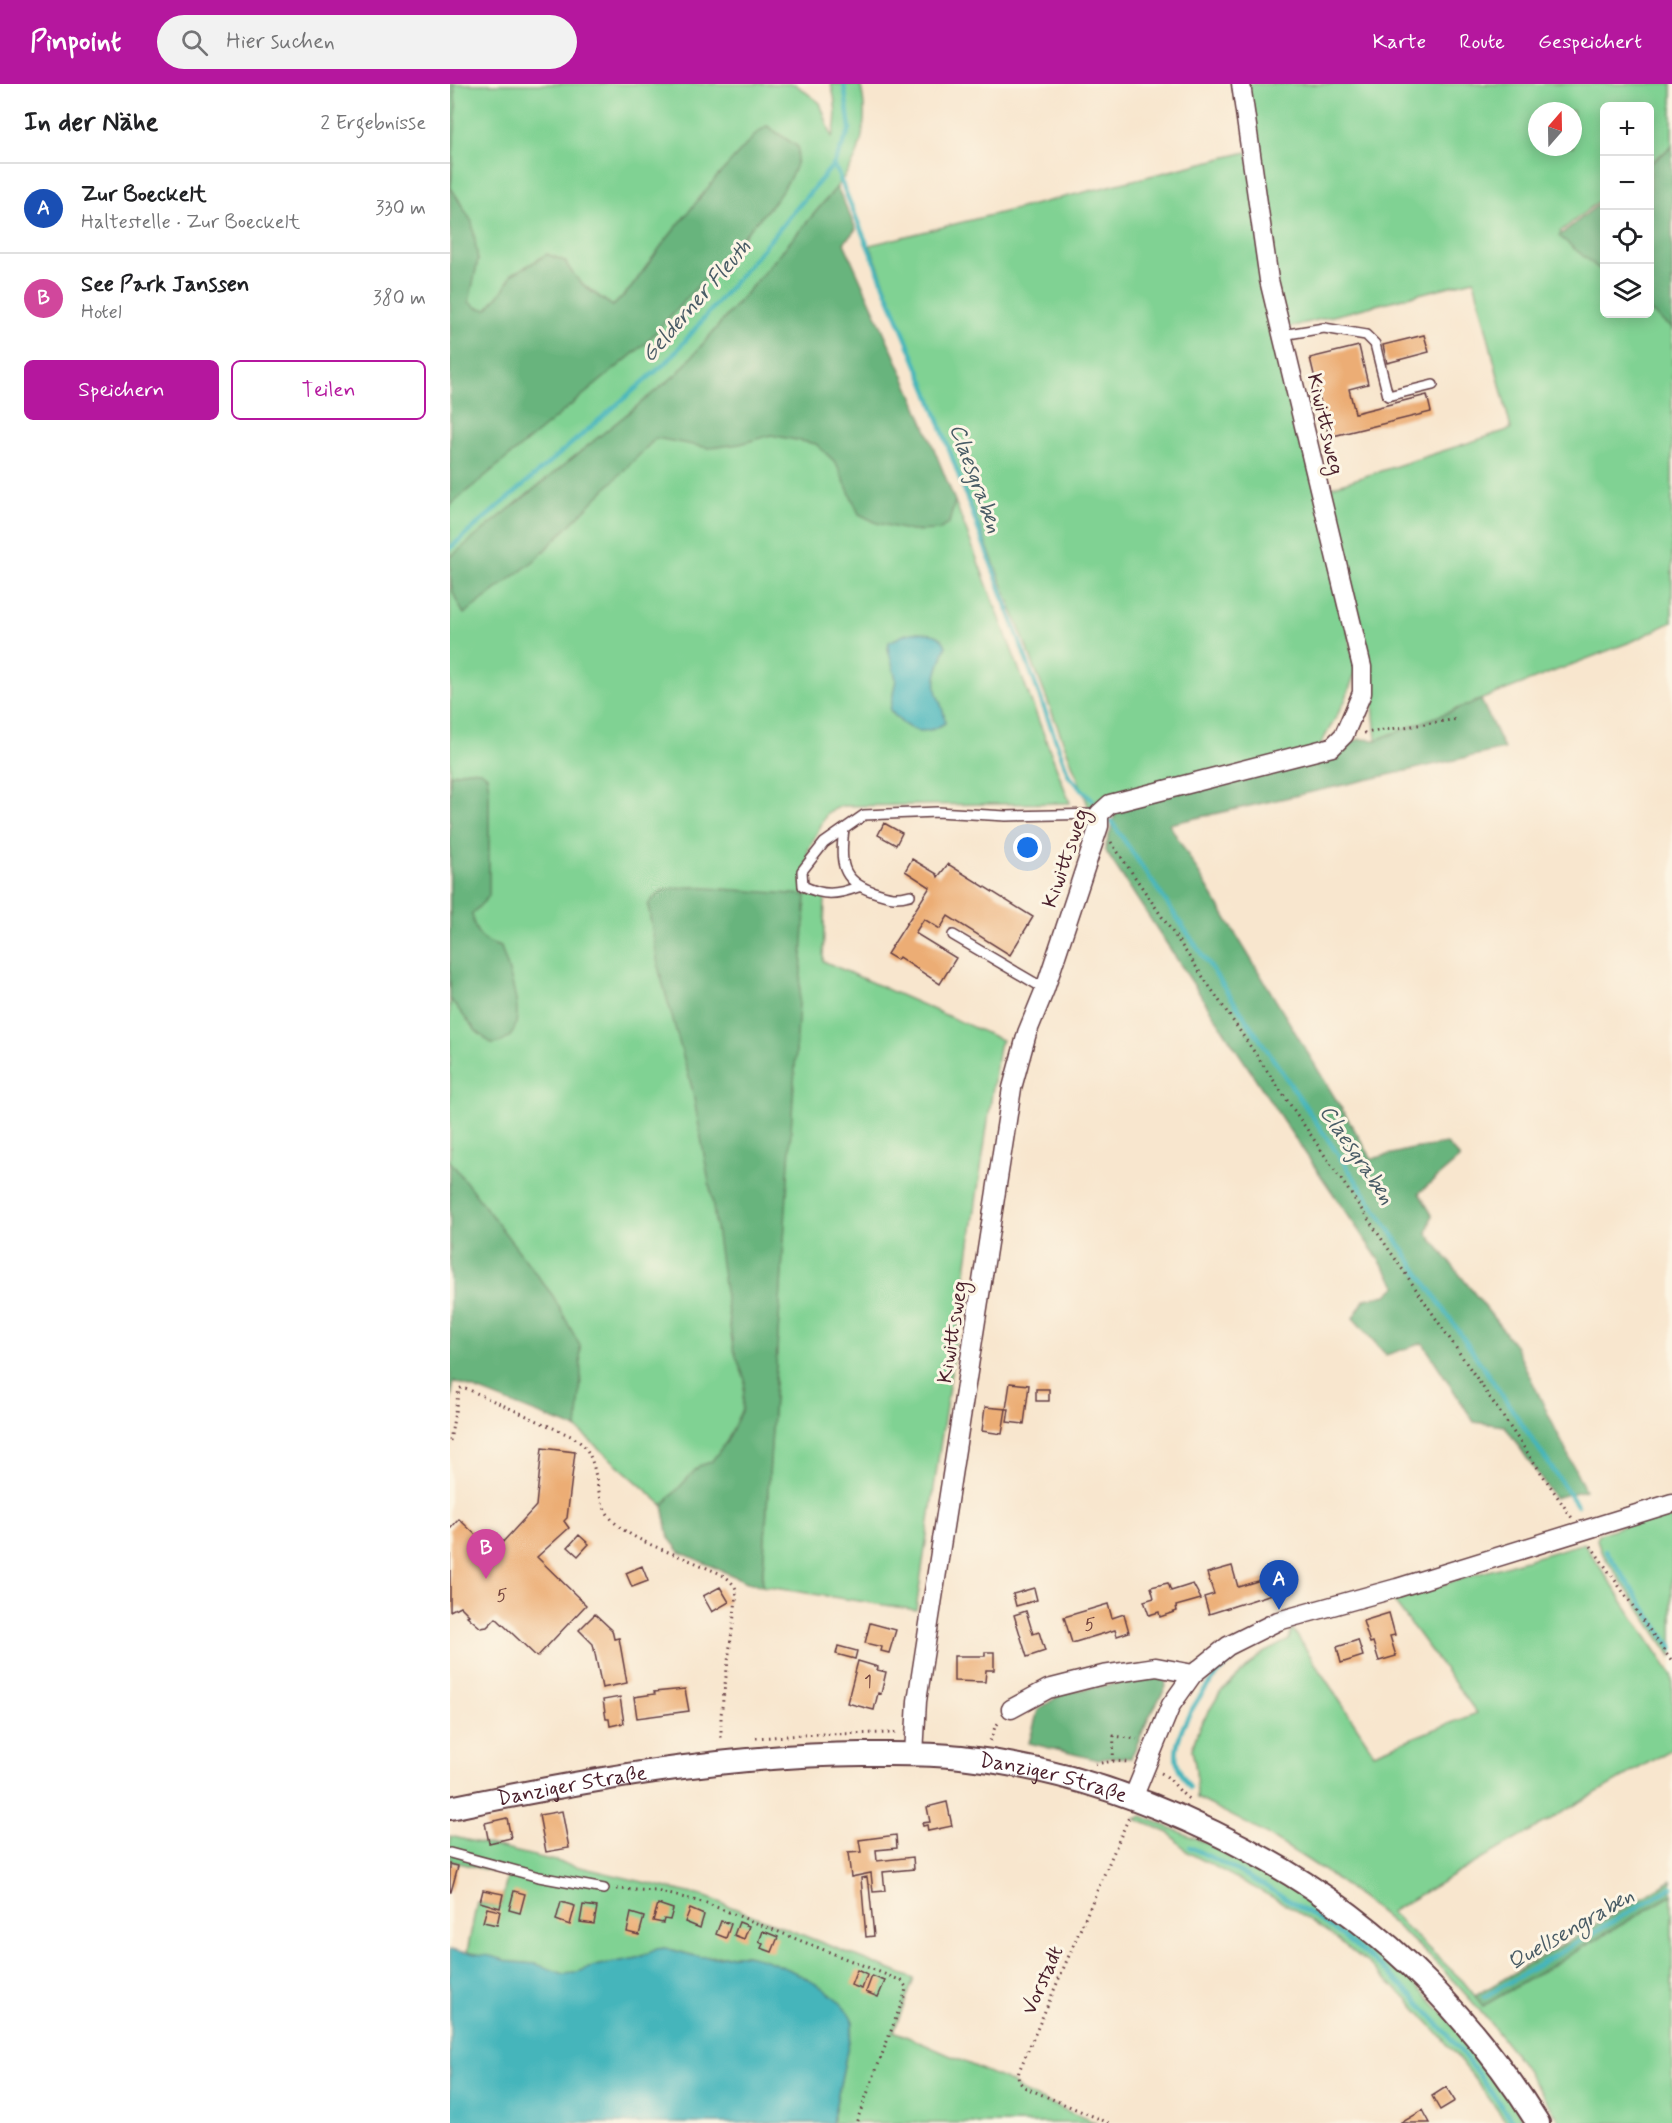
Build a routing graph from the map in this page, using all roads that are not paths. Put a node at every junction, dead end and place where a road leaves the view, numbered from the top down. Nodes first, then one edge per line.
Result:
1 (1241, 84) edge
2 (1282, 335) junction
3 (1433, 384) dead end
4 (1099, 820) junction
5 (844, 828) junction
6 (858, 887) junction
7 (910, 895) dead end
8 (953, 935) dead end
9 (1045, 989) junction
10 (1672, 1503) edge
11 (1193, 1674) junction
12 (1011, 1709) road end
13 (914, 1754) junction
14 (1133, 1798) junction
15 (450, 1808) edge
16 (450, 1853) edge
17 (604, 1889) road end
18 (1533, 2121) edge

1 - 2 street, Kiwittsweg
2 - 3 lane
2 - 4 street, Kiwittsweg
4 - 5 lane
4 - 9 street, Kiwittsweg
5 - 6 lane
5 - 6 lane
6 - 7 lane
8 - 9 lane
9 - 13 street, Kiwittsweg
10 - 11 street
11 - 12 street
11 - 14 street
13 - 14 street, Danziger Straße
13 - 15 street, Danziger Straße
14 - 18 street, Danziger Straße
16 - 17 lane

